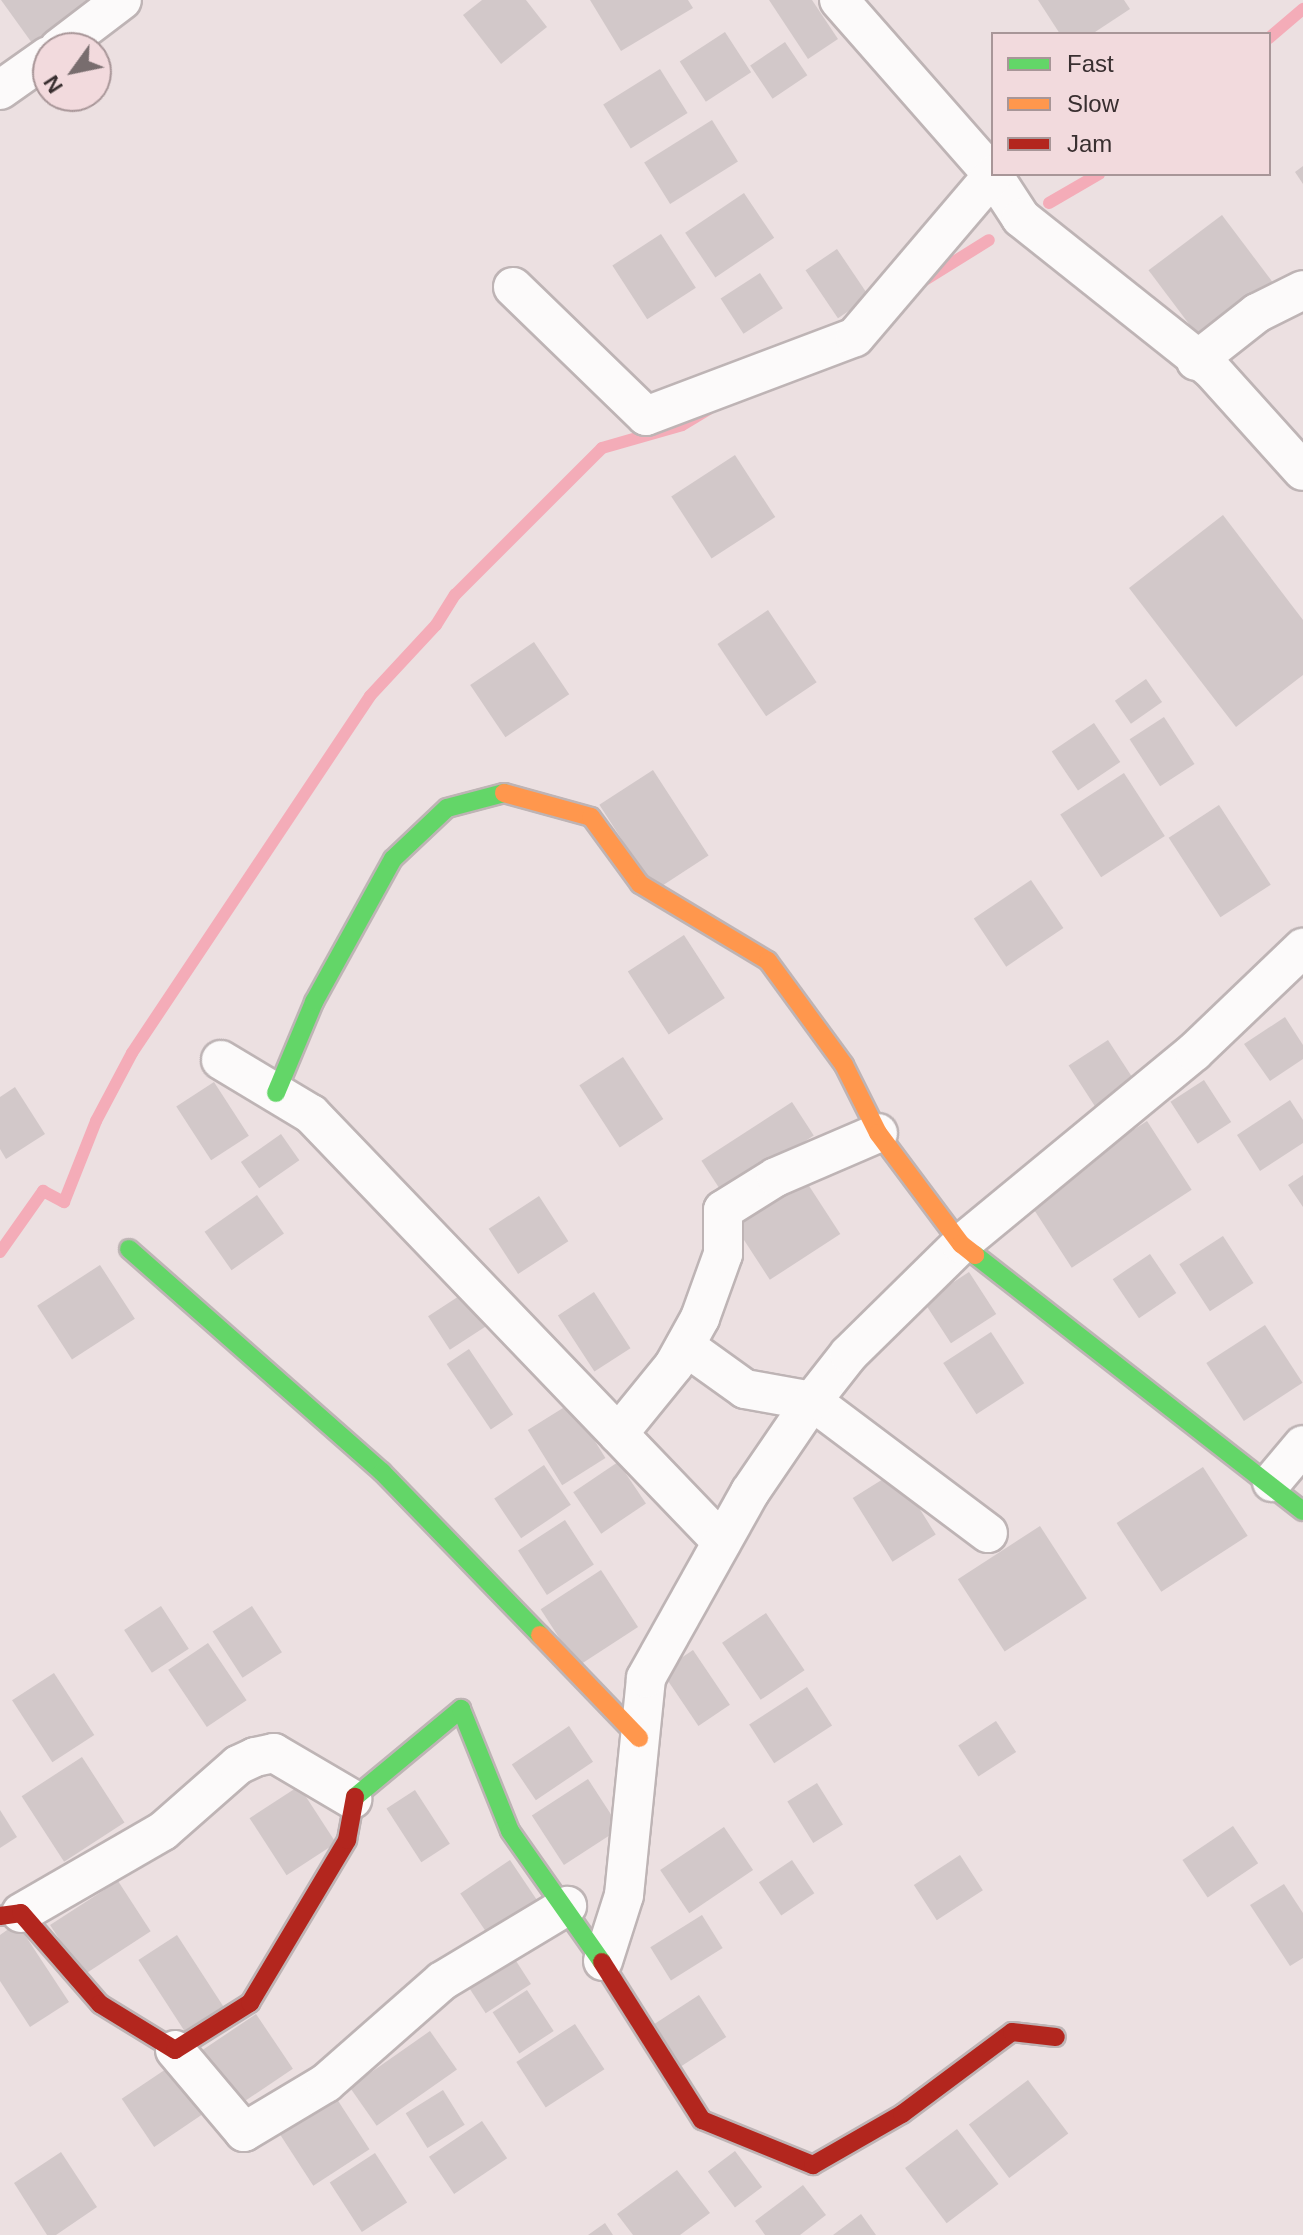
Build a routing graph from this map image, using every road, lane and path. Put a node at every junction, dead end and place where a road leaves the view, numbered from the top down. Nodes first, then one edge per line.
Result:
1 (122, 0) edge
2 (858, 7) edge
3 (80, 32) edge
4 (32, 67) edge
5 (0, 90) edge
6 (991, 173) edge
7 (992, 176) edge
8 (994, 176) edge
9 (513, 287) dead end
10 (1303, 290) edge
11 (1196, 361) junction
12 (1303, 471) edge
13 (1303, 948) edge
14 (221, 1060) dead end
15 (276, 1093) junction
16 (878, 1133) junction
17 (961, 1244) junction
18 (129, 1249) dead end
19 (685, 1346) junction
20 (812, 1401) junction
21 (618, 1434) junction
22 (1303, 1445) edge
23 (1272, 1482) junction
24 (1303, 1511) edge
25 (988, 1533) dead end
26 (722, 1542) junction
27 (639, 1738) junction
28 (352, 1799) junction
29 (567, 1906) junction
30 (10, 1914) edge
31 (603, 1961) junction
32 (1056, 2037) dead end
33 (175, 2050) junction

1 - 3 street
2 - 6 street
4 - 5 street
7 - 9 street
8 - 11 street
10 - 11 street
11 - 12 street
13 - 17 street
14 - 15 street
15 - 16 street
15 - 21 street
16 - 17 street
16 - 19 street
17 - 20 street
17 - 23 street
18 - 27 street
19 - 20 street
19 - 21 street
20 - 25 street
20 - 26 street
21 - 26 street
22 - 23 street
23 - 24 street
26 - 27 street
27 - 31 street
28 - 29 street
28 - 30 street
28 - 33 street
29 - 31 street
29 - 33 street
30 - 33 street
31 - 32 street

